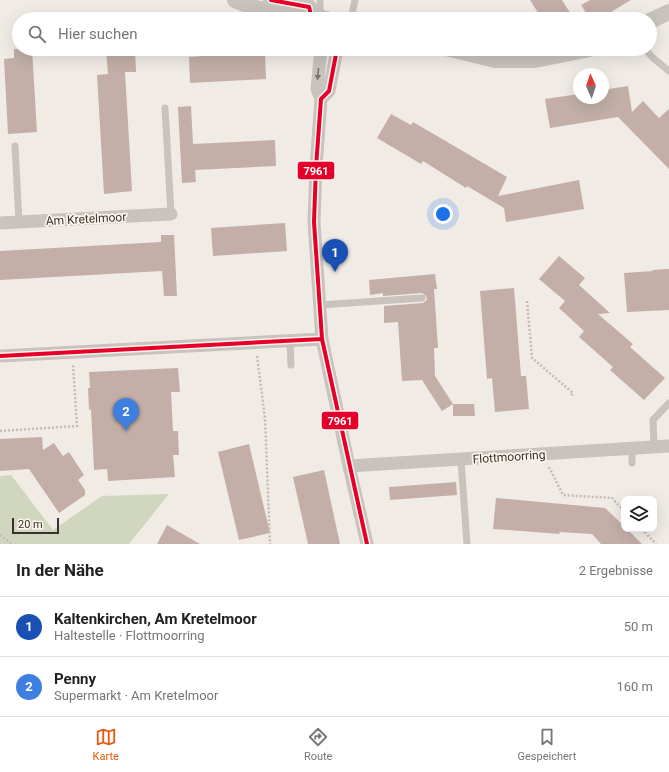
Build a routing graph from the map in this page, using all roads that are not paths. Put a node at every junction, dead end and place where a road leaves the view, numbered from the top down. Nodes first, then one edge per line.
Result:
1 (235, 0) edge
2 (271, 0) edge
3 (320, 0) edge
4 (355, 0) edge
5 (281, 12) edge
6 (312, 12) edge
7 (317, 12) edge
8 (352, 12) edge
9 (669, 12) edge
10 (657, 18) edge
11 (320, 56) edge
12 (336, 56) edge
13 (479, 56) edge
14 (555, 56) edge
15 (651, 56) edge
16 (669, 71) edge
17 (320, 99) junction
18 (165, 108) dead end
19 (15, 146) dead end
20 (171, 214) joint
21 (19, 222) junction
22 (0, 223) edge
23 (422, 298) dead end
24 (320, 304) junction
25 (322, 339) junction
26 (290, 341) junction
27 (0, 356) edge
28 (291, 365) dead end
29 (669, 403) edge
30 (669, 446) edge
31 (654, 447) junction
32 (632, 448) junction
33 (461, 460) junction
34 (632, 463) dead end
35 (349, 466) junction
36 (367, 544) edge
37 (467, 544) edge

1 - 5 street
2 - 6 street
3 - 7 lane
4 - 8 lane
9 - 10 street
11 -> 17 street
12 - 17 street
13 - 14 street
15 - 16 lane
17 - 24 street
18 - 20 lane
19 - 21 lane
20 - 21 street, Am Kretelmoor
21 - 22 street, Am Kretelmoor
23 - 24 lane
24 - 25 street
25 - 26 street
25 - 35 street
26 - 27 street
26 - 28 lane
29 - 31 lane
30 - 31 street, Flottmoorring
31 - 32 street, Flottmoorring
32 - 33 street, Flottmoorring
32 - 34 lane
33 - 35 street, Flottmoorring
33 - 37 lane
35 - 36 street

